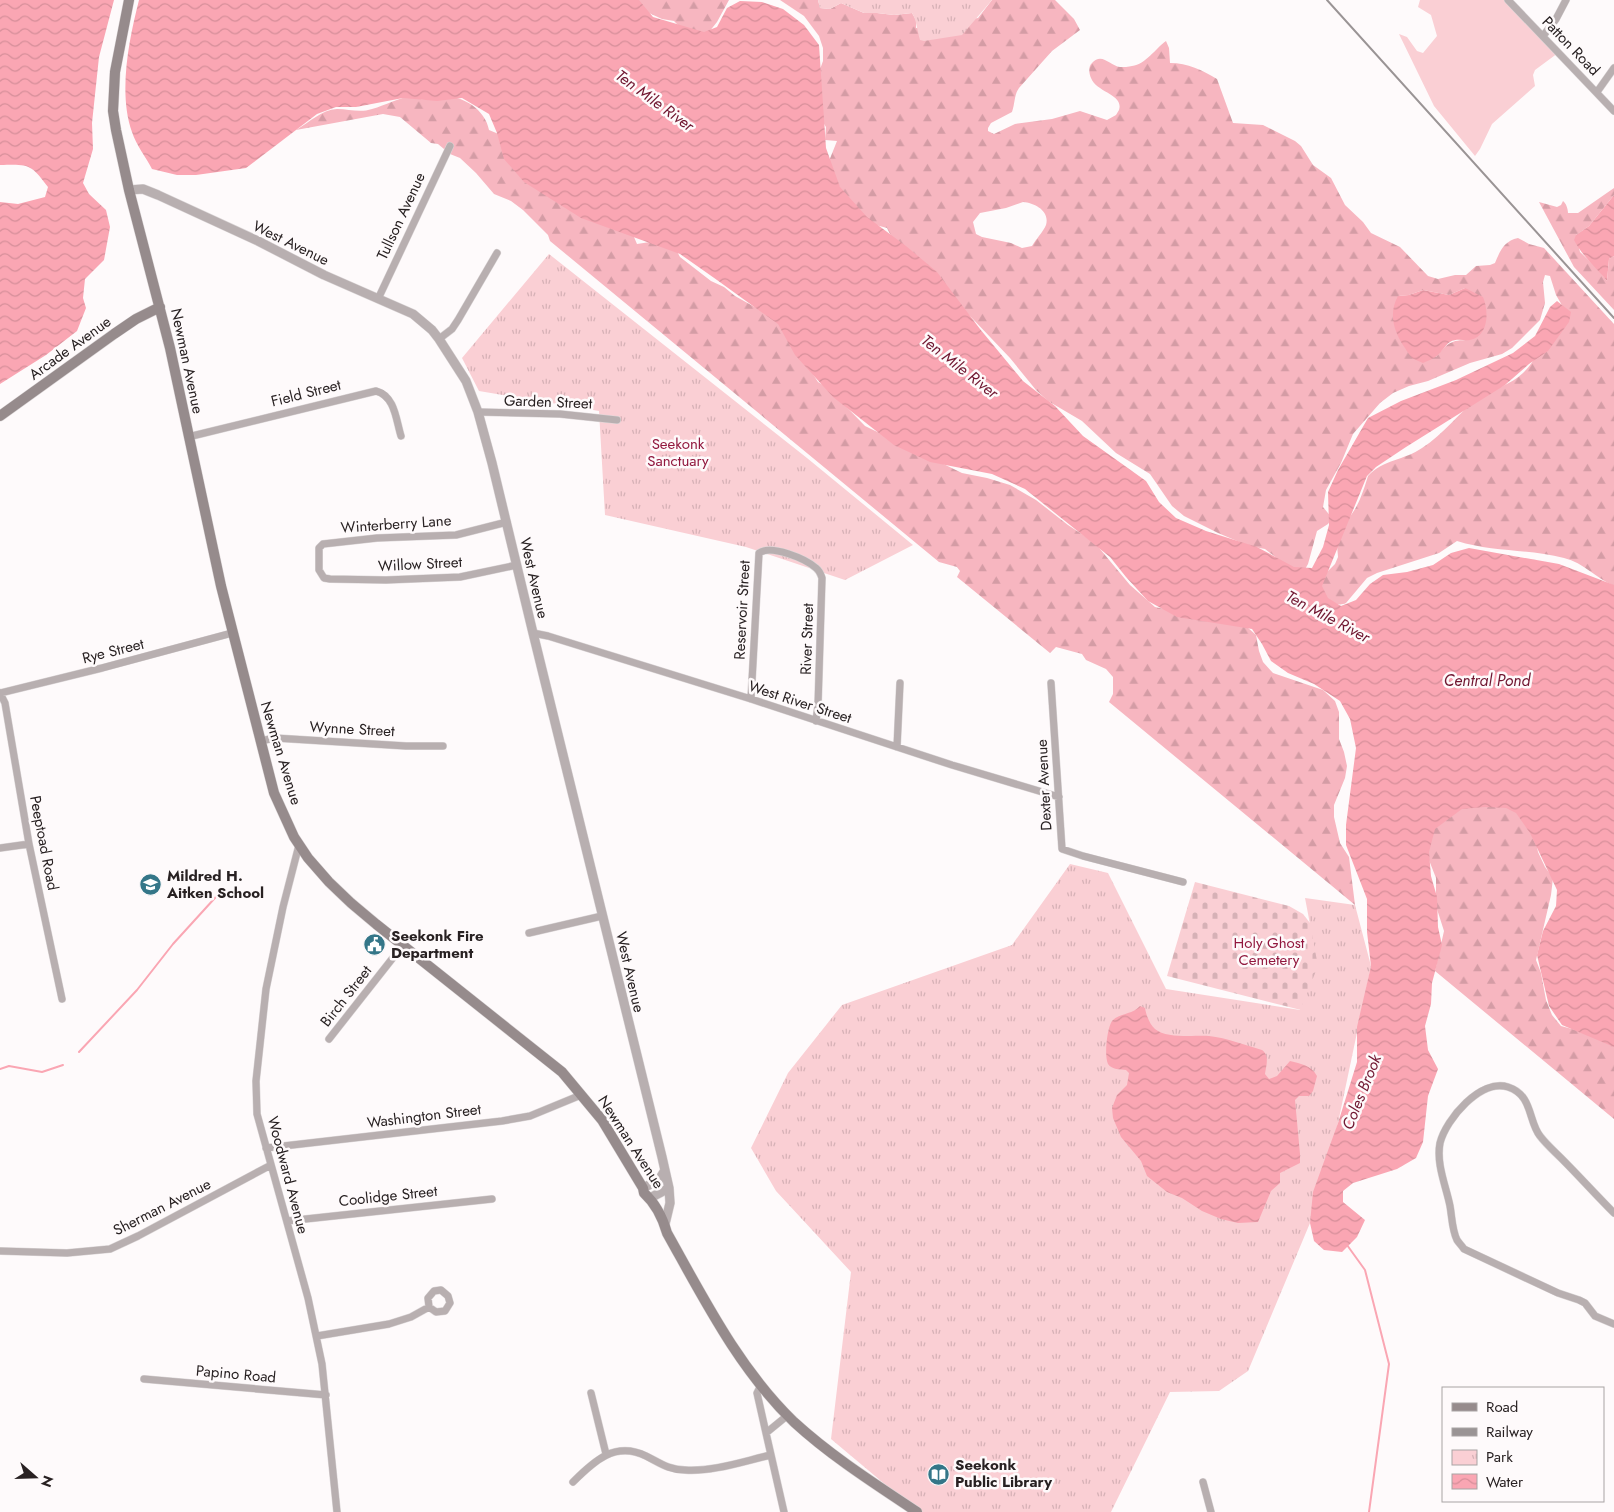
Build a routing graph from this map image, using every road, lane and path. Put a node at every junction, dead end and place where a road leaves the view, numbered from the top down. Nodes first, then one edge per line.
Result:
1 (129, 0) edge
2 (1508, 0) edge
3 (1566, 0) edge
4 (1543, 36) junction
5 (1614, 68) edge
6 (1596, 92) junction
7 (1614, 111) edge
8 (450, 146) dead end
9 (129, 190) junction
10 (497, 253) dead end
11 (378, 299) junction
12 (160, 307) junction
13 (439, 339) junction
14 (478, 412) junction
15 (0, 416) edge
16 (617, 420) dead end
17 (401, 436) dead end
18 (188, 438) junction
19 (506, 522) junction
20 (517, 565) junction
21 (324, 578) joint
22 (822, 588) joint
23 (232, 633) junction
24 (532, 633) junction
25 (900, 683) dead end
26 (1051, 683) dead end
27 (0, 693) edge
28 (751, 700) junction
29 (816, 721) junction
30 (260, 740) junction
31 (443, 746) dead end
32 (897, 747) junction
33 (1059, 797) junction
34 (29, 844) junction
35 (299, 845) junction
36 (0, 848) edge
37 (1183, 882) dead end
38 (602, 916) junction
39 (529, 933) dead end
40 (402, 945) junction
41 (62, 999) dead end
42 (329, 1040) dead end
43 (581, 1094) junction
44 (266, 1148) junction
45 (271, 1165) junction
46 (665, 1170) junction
47 (643, 1188) junction
48 (669, 1188) junction
49 (650, 1198) junction
50 (492, 1199) dead end
51 (1614, 1213) edge
52 (287, 1221) junction
53 (665, 1224) junction
54 (0, 1251) edge
55 (428, 1307) dead end
56 (1614, 1324) edge
57 (316, 1336) junction
58 (144, 1380) dead end
59 (761, 1385) junction
60 (591, 1393) dead end
61 (326, 1395) junction
62 (788, 1415) junction
63 (766, 1434) junction
64 (606, 1454) junction
65 (771, 1455) junction
66 (573, 1482) dead end
67 (1203, 1482) dead end
68 (337, 1512) edge
69 (784, 1512) edge
70 (917, 1512) edge
71 (1211, 1512) edge

1 - 9 main road, Newman Avenue
2 - 4 street, Patton Road
3 - 4 street
4 - 6 street, Patton Road
5 - 6 street
6 - 7 street, Patton Road
8 - 11 street, Tullson Avenue
9 - 11 street, West Avenue
9 - 12 main road, Newman Avenue
10 - 13 street
11 - 13 street, West Avenue
12 - 15 main road, Arcade Avenue
12 - 18 main road, Newman Avenue
13 - 14 street, West Avenue
14 - 16 street, Garden Street
14 - 19 street, West Avenue
17 - 18 street, Field Street
18 - 23 main road, Newman Avenue
19 - 20 street, West Avenue
19 - 21 street, Winterberry Lane
20 - 21 street, Willow Street
20 - 24 street, West Avenue
22 - 28 street, Reservoir Street
22 - 29 street, River Street
23 - 27 street, Rye Street
23 - 30 main road, Newman Avenue
24 - 28 street, West River Street
24 - 38 street, West Avenue
25 - 32 street
26 - 33 street, Dexter Avenue
27 - 34 street, Peeptoad Road
28 - 29 street, West River Street
29 - 32 street, West River Street
30 - 31 street, Wynne Street
30 - 35 main road, Newman Avenue
32 - 33 street, West River Street
33 - 37 street, Dexter Avenue
34 - 36 street
34 - 41 street, Peeptoad Road
35 - 40 main road, Newman Avenue
35 - 44 street, Woodward Avenue
38 - 39 street
38 - 46 street, West Avenue
40 - 42 street, Birch Street
40 - 43 main road, Newman Avenue
43 - 44 street, Washington Street
43 - 47 main road, Newman Avenue
44 - 45 street, Woodward Avenue
45 - 52 street, Woodward Avenue
45 - 54 street, Sherman Avenue
46 - 47 street
46 - 48 street, West Avenue
47 - 49 main road, Newman Avenue
48 - 49 street
48 - 53 street, West Avenue
49 - 53 main road, Newman Avenue
50 - 52 street, Coolidge Street
51 - 56 street
52 - 57 street, Woodward Avenue
53 - 59 main road, Newman Avenue
55 - 57 street
57 - 61 street, Woodward Avenue
58 - 61 street, Papino Road
59 - 62 main road, Newman Avenue
59 - 63 street
60 - 64 street
61 - 68 street, Woodward Avenue
62 - 63 street
62 - 70 main road, Newman Avenue
63 - 65 street
64 - 65 street
64 - 66 street
65 - 69 street
67 - 71 street

